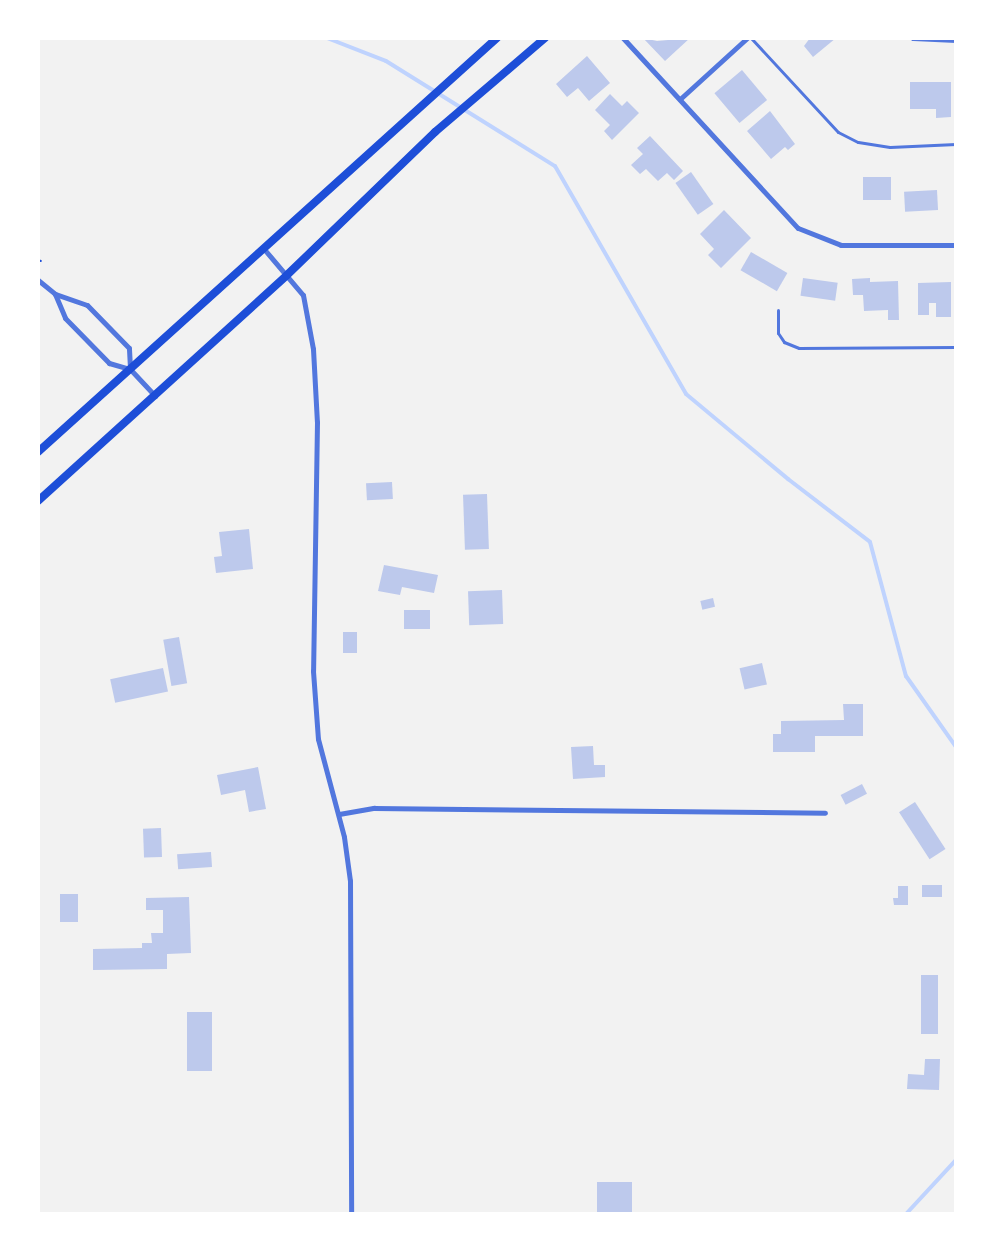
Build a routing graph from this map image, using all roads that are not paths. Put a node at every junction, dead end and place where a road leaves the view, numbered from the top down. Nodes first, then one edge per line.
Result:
1 (497, 38) edge
2 (545, 38) edge
3 (623, 38) edge
4 (749, 38) edge
5 (913, 38) edge
6 (956, 40) edge
7 (680, 99) junction
8 (956, 144) edge
9 (956, 245) edge
10 (264, 249) junction
11 (287, 275) junction
12 (38, 280) edge
13 (55, 294) junction
14 (778, 310) dead end
15 (956, 347) edge
16 (130, 369) junction
17 (155, 396) junction
18 (38, 452) edge
19 (38, 501) edge
20 (825, 813) dead end
21 (339, 814) junction
22 (351, 1214) edge

1 - 10 main road
2 - 11 main road
3 - 7 street
4 - 7 street
4 - 8 lane
5 - 6 street
7 - 9 street
10 - 11 street
10 - 16 main road
11 - 17 main road
11 - 21 street
12 - 13 street
13 - 16 street
13 - 16 street
14 - 15 lane
16 - 17 street
16 - 18 main road
17 - 19 main road
20 - 21 street
21 - 22 street

